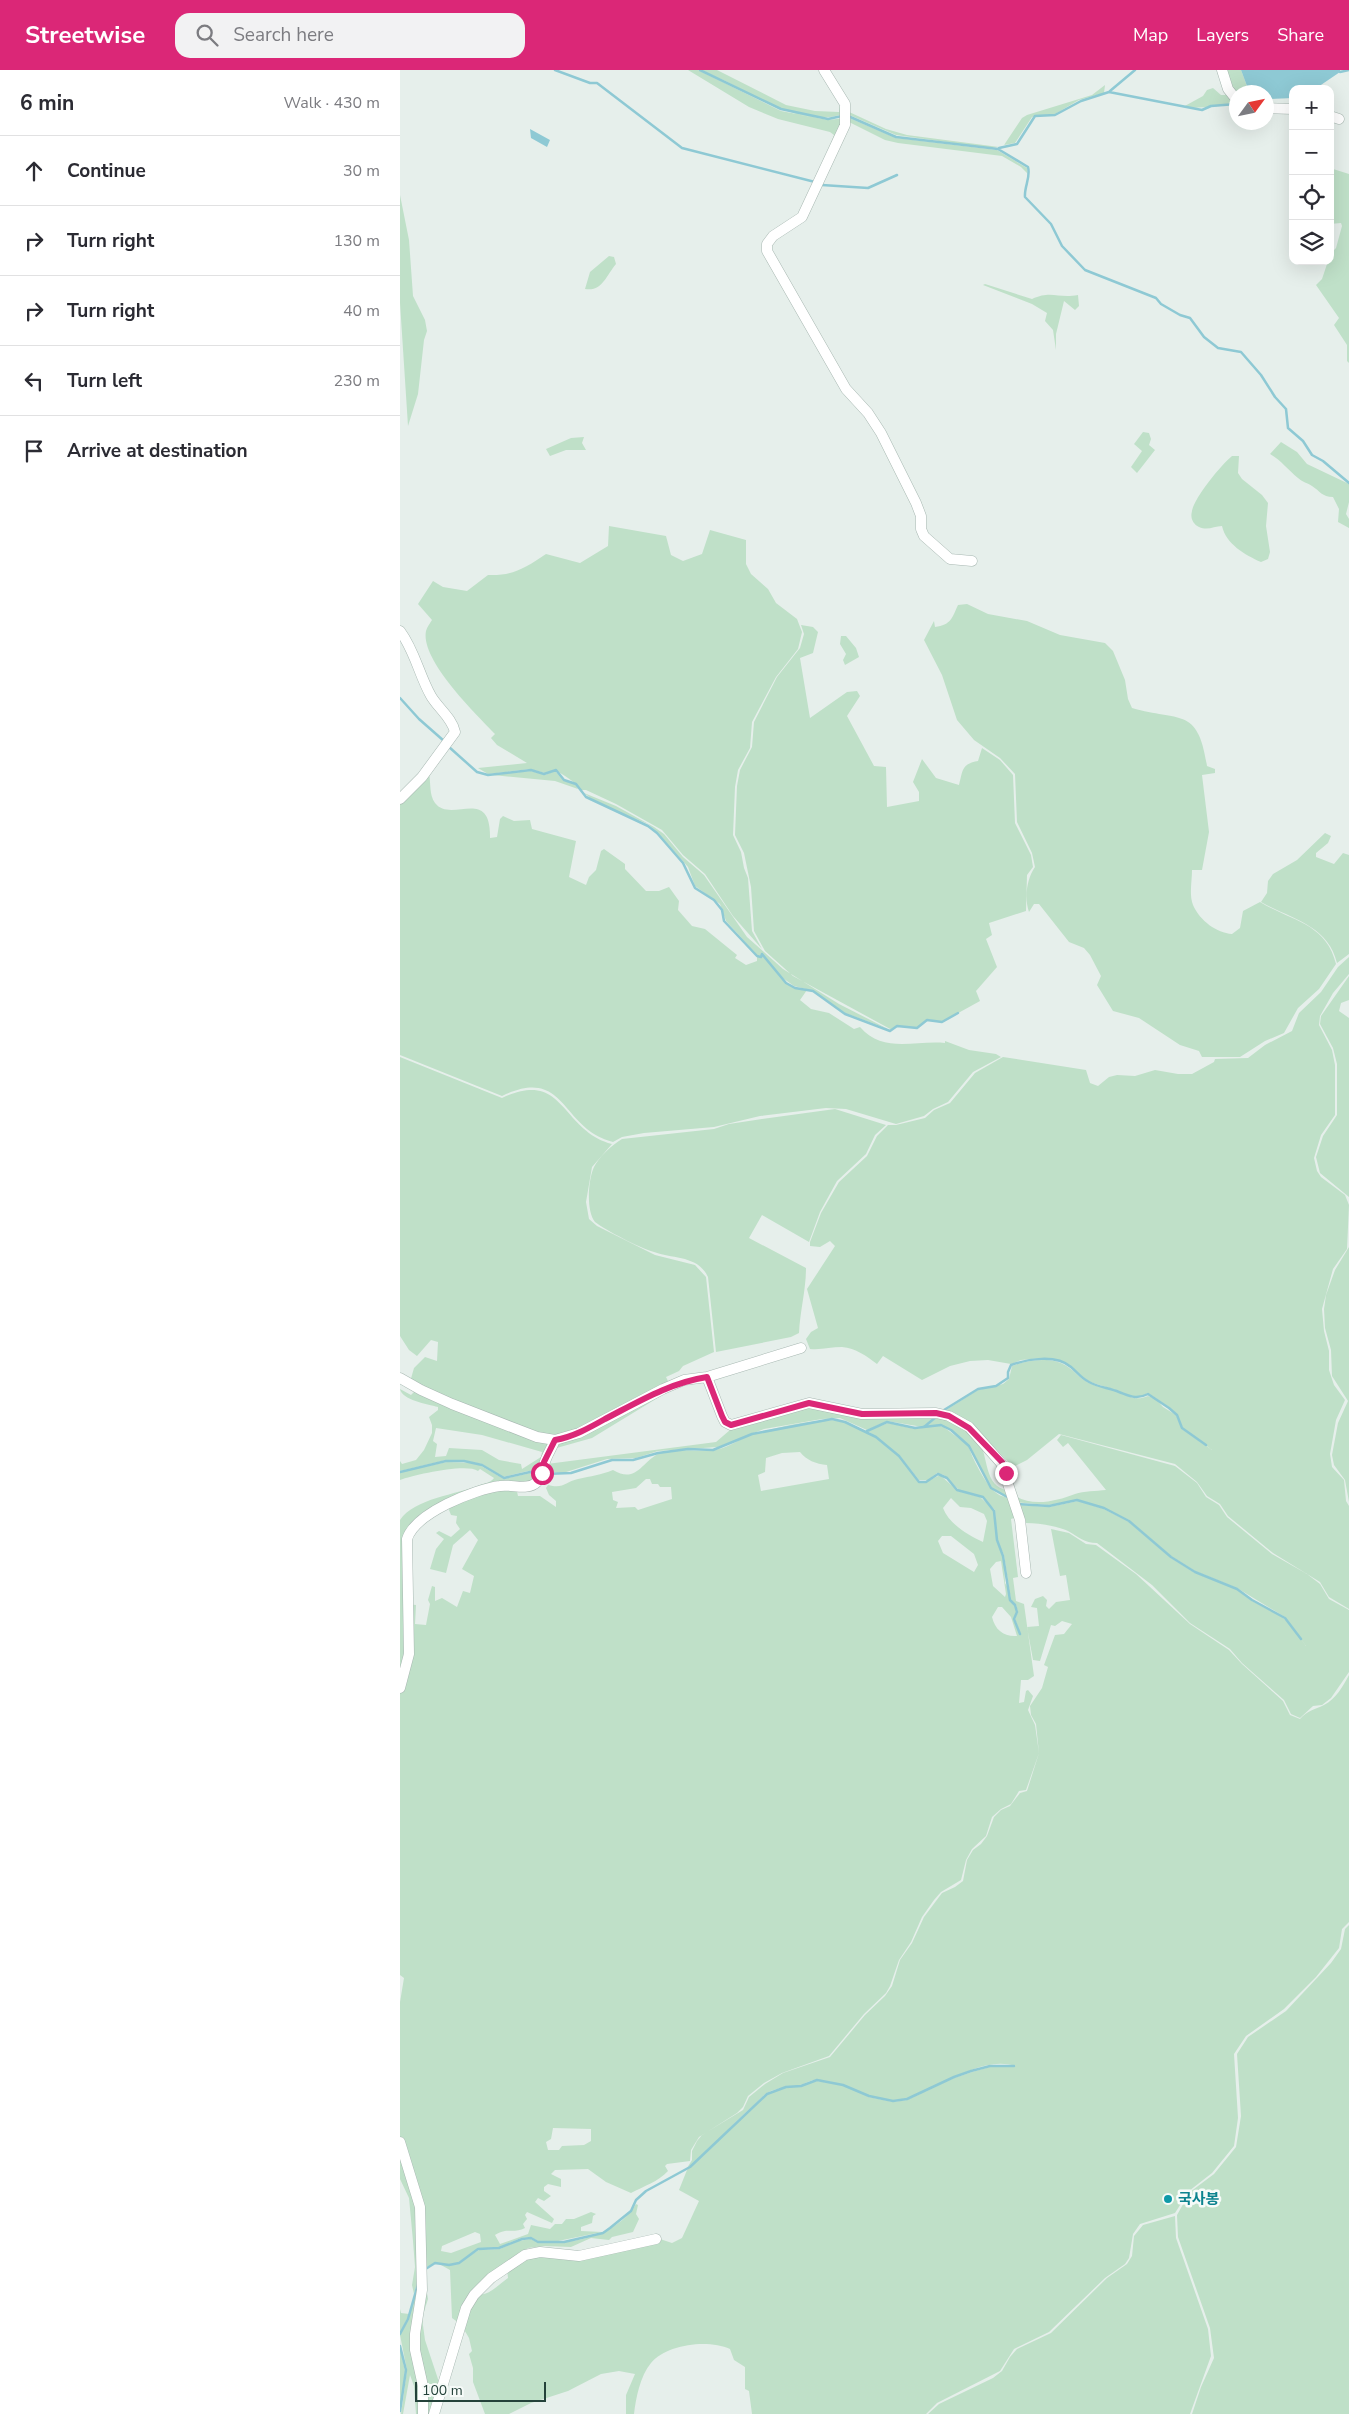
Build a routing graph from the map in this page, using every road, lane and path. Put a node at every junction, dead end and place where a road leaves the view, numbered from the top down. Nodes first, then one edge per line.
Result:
1 (824, 70) edge
2 (1222, 70) edge
3 (1229, 90) edge
4 (1274, 108) edge
5 (1289, 109) edge
6 (972, 561) dead end
7 (400, 631) edge
8 (400, 799) edge
9 (801, 1348) dead end
10 (707, 1377) junction
11 (400, 1378) edge
12 (555, 1440) junction
13 (1026, 1573) dead end
14 (400, 1688) edge
15 (400, 2142) edge
16 (656, 2239) dead end
17 (423, 2414) edge
18 (434, 2414) edge

1 - 6 street
2 - 3 street
4 - 5 street
7 - 8 street
9 - 10 street
10 - 12 street
10 - 13 street
11 - 12 street
12 - 14 street
15 - 17 street
16 - 18 street

